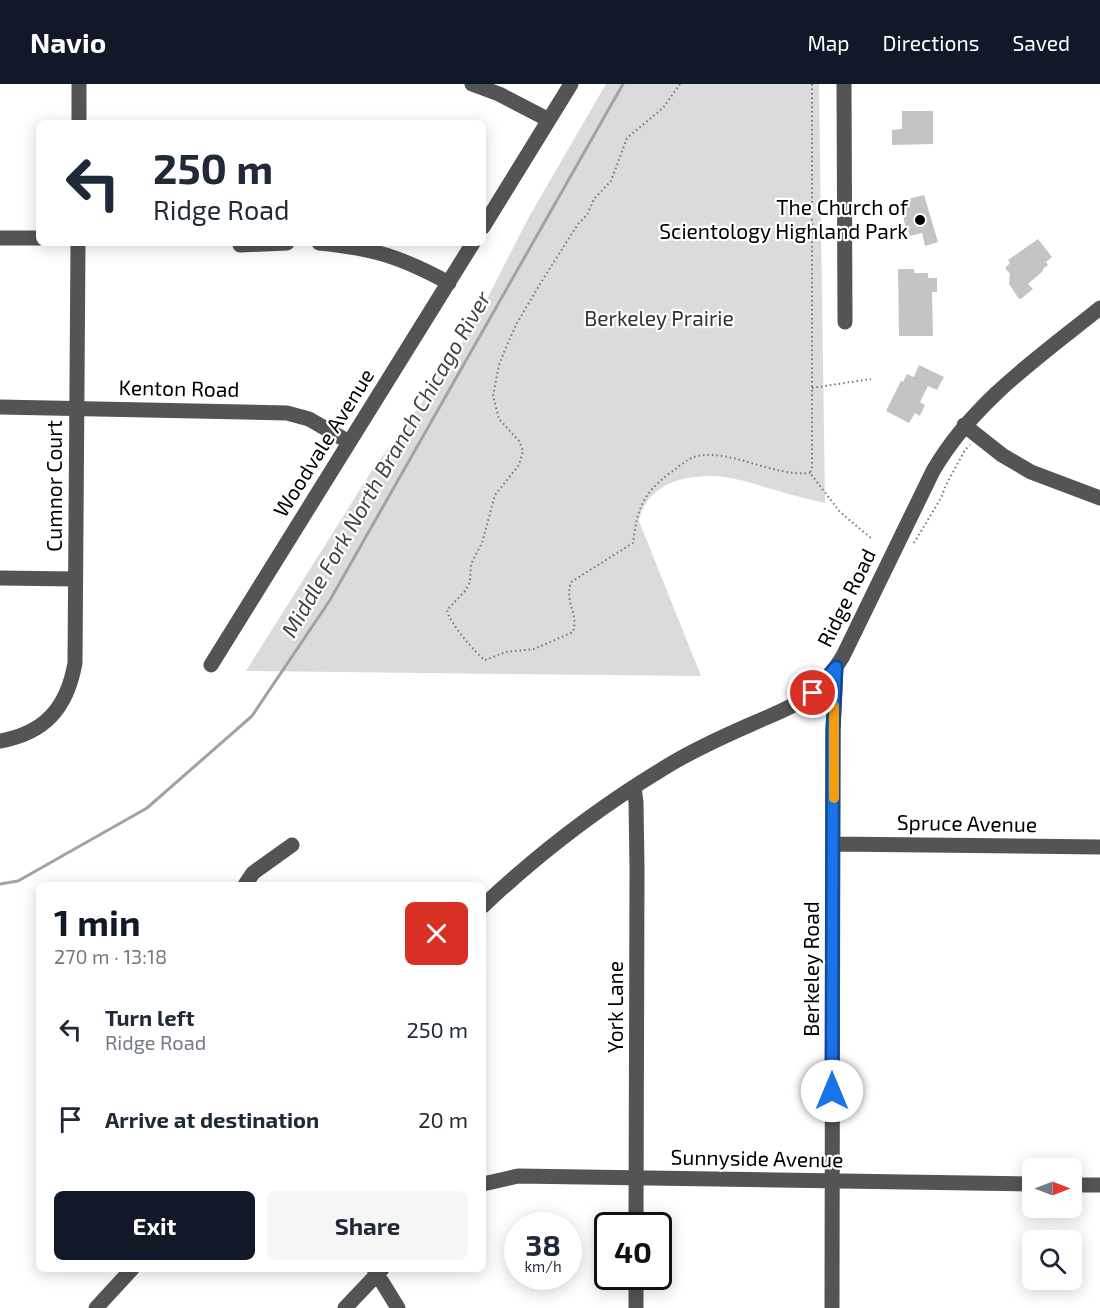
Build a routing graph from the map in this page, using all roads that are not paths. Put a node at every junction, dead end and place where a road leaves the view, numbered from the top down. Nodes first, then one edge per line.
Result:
1 (79, 84) edge
2 (472, 84) edge
3 (571, 84) edge
4 (844, 84) edge
5 (79, 120) edge
6 (549, 120) junction
7 (486, 222) edge
8 (0, 238) edge
9 (36, 238) edge
10 (78, 246) edge
11 (352, 246) edge
12 (471, 246) edge
13 (449, 283) junction
14 (1100, 308) edge
15 (845, 322) dead end
16 (0, 407) edge
17 (76, 408) junction
18 (964, 424) junction
19 (350, 442) junction
20 (1100, 498) edge
21 (0, 578) edge
22 (75, 579) junction
23 (211, 665) dead end
24 (836, 667) junction
25 (0, 741) edge
26 (633, 788) junction
27 (834, 844) junction
28 (292, 845) dead end
29 (1100, 847) edge
30 (247, 882) edge
31 (486, 903) edge
32 (636, 1178) junction
33 (832, 1181) junction
34 (486, 1183) edge
35 (1022, 1184) edge
36 (1082, 1185) edge
37 (1100, 1185) edge
38 (636, 1212) edge
39 (129, 1272) edge
40 (377, 1272) edge
41 (379, 1272) edge
42 (636, 1290) edge
43 (96, 1308) edge
44 (345, 1308) edge
45 (398, 1308) edge
46 (636, 1308) edge
47 (832, 1308) edge

1 - 5 street
2 - 6 street
3 - 6 street
4 - 15 street
6 - 7 street
8 - 9 street
10 - 17 street, Cumnor Court
11 - 13 street
12 - 13 street, Woodvale Avenue
13 - 19 street, Woodvale Avenue
14 - 18 street, Ridge Road
16 - 17 street, Kenton Road
17 - 19 street, Kenton Road
17 - 22 street, Cumnor Court
18 - 20 street
18 - 24 street, Ridge Road
19 - 23 street, Woodvale Avenue
21 - 22 street
22 - 25 street, Cumnor Court
24 - 26 street, Ridge Road
24 - 27 street, Berkeley Road
26 - 31 street, Ridge Road
26 - 32 street, York Lane
27 - 29 street, Spruce Avenue
27 - 33 street, Berkeley Road
28 - 30 street
32 - 33 street, Sunnyside Avenue
32 - 34 street, Sunnyside Avenue
32 - 38 street, York Lane
33 - 35 street, Sunnyside Avenue
33 - 47 street, Berkeley Road
36 - 37 street
39 - 43 street
40 - 44 street
41 - 45 street
42 - 46 street

